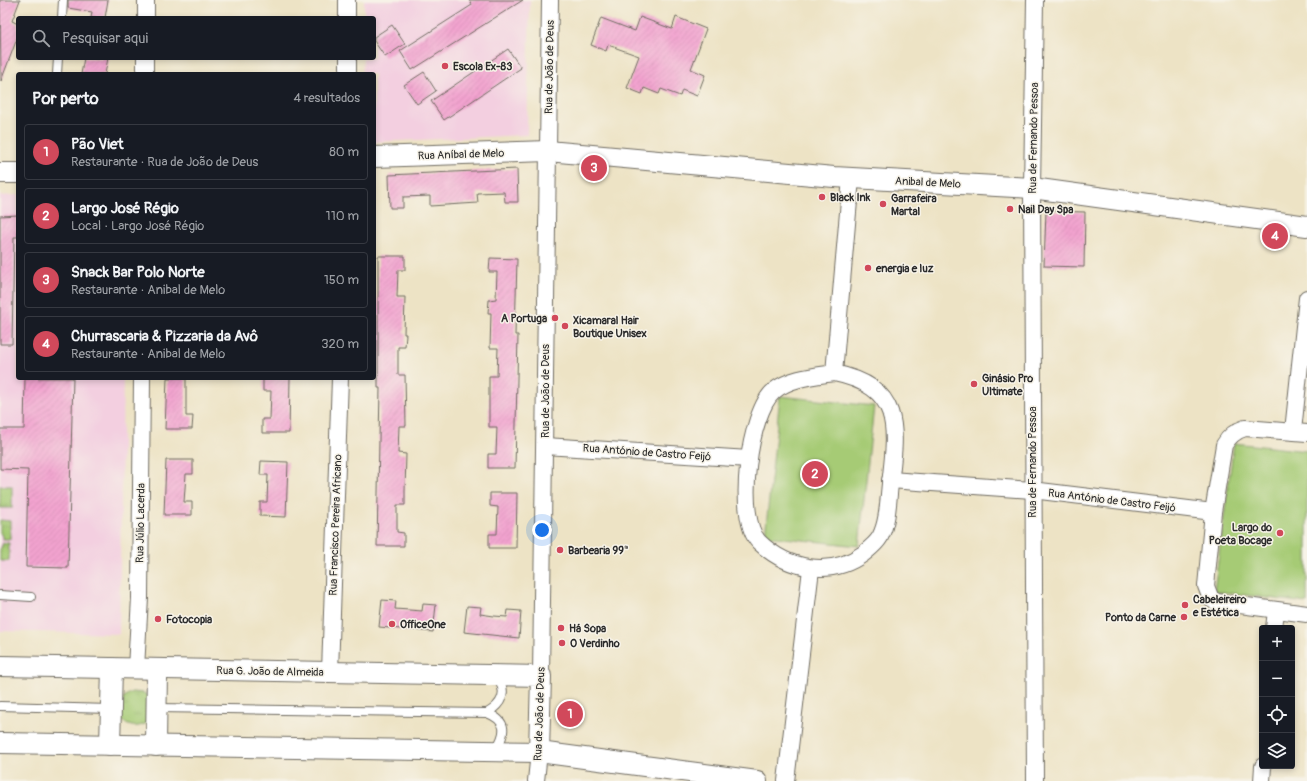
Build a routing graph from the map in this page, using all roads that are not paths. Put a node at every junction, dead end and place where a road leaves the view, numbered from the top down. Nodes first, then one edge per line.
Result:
1 (63, 0) edge
2 (146, 0) edge
3 (347, 0) edge
4 (550, 0) edge
5 (1036, 0) edge
6 (62, 16) edge
7 (146, 16) edge
8 (347, 16) edge
9 (58, 60) edge
10 (145, 60) edge
11 (348, 60) edge
12 (57, 72) edge
13 (145, 72) edge
14 (348, 72) edge
15 (548, 151) junction
16 (376, 157) edge
17 (0, 173) edge
18 (16, 173) edge
19 (851, 178) junction
20 (1032, 188) junction
21 (1307, 226) edge
22 (1307, 298) edge
23 (834, 373) junction
24 (142, 380) edge
25 (340, 380) edge
26 (1300, 432) edge
27 (544, 446) junction
28 (749, 459) junction
29 (890, 480) junction
30 (1032, 490) junction
31 (1213, 512) junction
32 (811, 569) junction
33 (0, 596) edge
34 (31, 597) dead end
35 (1276, 611) junction
36 (1307, 614) edge
37 (1274, 625) edge
38 (0, 666) edge
39 (112, 668) junction
40 (136, 668) junction
41 (157, 669) junction
42 (330, 672) junction
43 (487, 675) junction
44 (541, 676) junction
45 (0, 706) edge
46 (156, 708) junction
47 (110, 709) junction
48 (487, 713) junction
49 (0, 743) edge
50 (110, 745) junction
51 (156, 746) junction
52 (495, 751) junction
53 (539, 752) junction
54 (1263, 769) edge
55 (536, 781) edge
56 (756, 781) edge
57 (786, 781) edge
58 (1035, 781) edge
59 (1262, 781) edge

1 - 6 lane
2 - 7 street
3 - 8 street
4 - 15 street, Rua de João de Deus
5 - 20 street, Rua de Fernando Pessoa
9 - 12 lane
10 - 13 street
11 - 14 street
15 - 16 street, Rua Aníbal de Melo
15 - 19 street, Anibal de Melo
15 - 27 street, Rua de João de Deus
17 - 18 street
19 - 20 street, Anibal de Melo
19 - 23 street
20 - 21 street, Anibal de Melo
20 - 30 street, Rua de Fernando Pessoa
22 - 26 street
23 - 28 street
23 - 29 street
24 - 40 street, Rua Júlio Lacerda
25 - 42 street, Rua Francisco Pereira Africano
26 - 31 street
27 - 28 street, Rua António de Castro Feijó
27 - 44 street, Rua de João de Deus
28 - 32 street
29 - 30 street, Rua António de Castro Feijó
29 - 32 street
30 - 31 street, Rua António de Castro Feijó
30 - 58 street, Rua de Fernando Pessoa
31 - 35 street
32 - 57 street
33 - 34 lane
35 - 36 street
35 - 37 street
38 - 39 street, Rua G. João de Almeida
39 - 40 street, Rua G. João de Almeida
39 - 47 street
40 - 41 street, Rua G. João de Almeida
41 - 42 street, Rua G. João de Almeida
41 - 46 street
42 - 43 street, Rua G. João de Almeida
43 - 44 street, Rua G. João de Almeida
43 - 48 lane
44 - 53 street, Rua de João de Deus
45 - 47 lane
46 - 48 lane
46 - 51 street
47 - 50 street
48 - 52 lane
49 - 50 street
50 - 51 street
51 - 52 street
52 - 53 street
53 - 55 street, Rua de João de Deus
53 - 56 street
54 - 59 street

